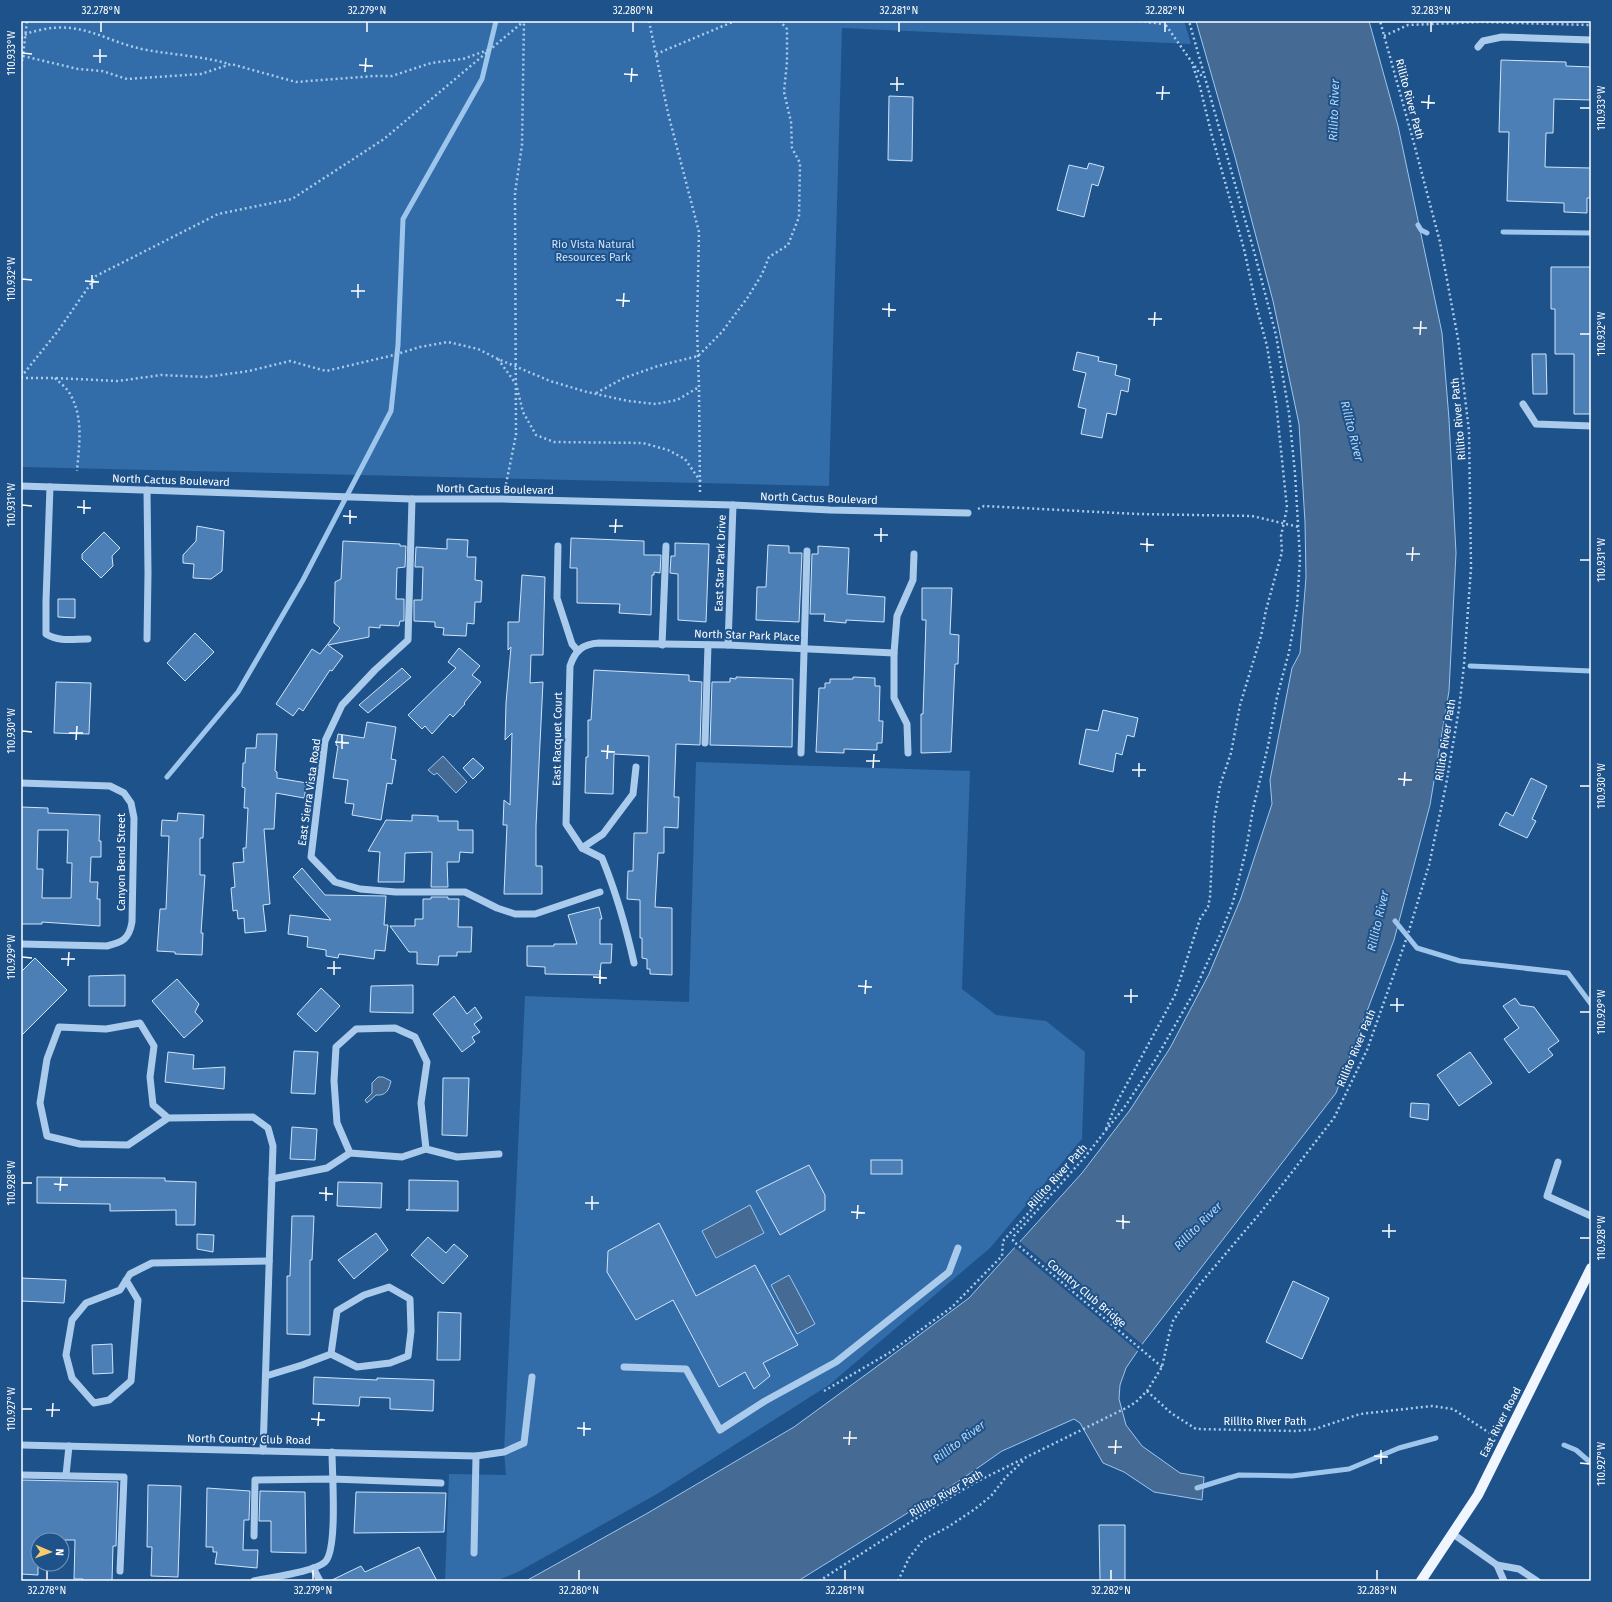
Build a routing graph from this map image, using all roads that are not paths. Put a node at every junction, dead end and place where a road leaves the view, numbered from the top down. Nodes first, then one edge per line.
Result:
1 (1591, 40) edge
2 (1478, 47) dead end
3 (1523, 404) dead end
4 (1591, 426) edge
5 (21, 486) edge
6 (50, 487) junction
7 (147, 490) junction
8 (412, 499) junction
9 (733, 505) junction
10 (968, 513) road end
11 (558, 546) dead end
12 (666, 546) dead end
13 (807, 551) dead end
14 (914, 554) dead end
15 (88, 639) dead end
16 (147, 639) dead end
17 (662, 645) junction
18 (708, 645) junction
19 (728, 645) junction
20 (805, 648) junction
21 (578, 651) junction
22 (894, 653) junction
23 (705, 743) dead end
24 (801, 753) dead end
25 (908, 753) dead end
26 (636, 767) dead end
27 (21, 783) edge
28 (582, 848) junction
29 (600, 892) dead end
30 (21, 944) edge
31 (634, 963) dead end
32 (168, 1118) junction
33 (426, 1149) junction
34 (350, 1152) junction
35 (500, 1154) dead end
36 (1558, 1162) dead end
37 (272, 1179) junction
38 (1591, 1216) edge
39 (958, 1248) dead end
40 (269, 1261) junction
41 (1591, 1268) edge
42 (126, 1280) junction
43 (331, 1354) junction
44 (624, 1367) dead end
45 (266, 1376) junction
46 (532, 1377) dead end
47 (21, 1444) edge
48 (69, 1446) junction
49 (263, 1451) junction
50 (332, 1452) junction
51 (476, 1456) junction
52 (21, 1475) edge
53 (66, 1475) junction
54 (332, 1479) junction
55 (441, 1483) dead end
56 (1452, 1534) junction
57 (254, 1536) dead end
58 (474, 1553) dead end
59 (1497, 1564) junction
60 (313, 1568) junction
61 (120, 1571) dead end
62 (254, 1581) edge
63 (320, 1581) edge
64 (1421, 1581) edge
65 (1504, 1581) edge
66 (1537, 1581) edge

1 - 2 street
3 - 4 street
5 - 6 street, North Cactus Boulevard
6 - 7 street, North Cactus Boulevard
6 - 15 street
7 - 8 street, North Cactus Boulevard
7 - 16 street
8 - 9 street, North Cactus Boulevard
8 - 29 street, East Sierra Vista Road
9 - 10 street, North Cactus Boulevard
9 - 19 street, East Star Park Drive
11 - 21 street
12 - 17 street
13 - 20 street
14 - 22 street
17 - 18 street, North Star Park Place
17 - 21 street, North Star Park Place
18 - 19 street, North Star Park Place
18 - 23 street
19 - 20 street, North Star Park Place
20 - 22 street, North Star Park Place
20 - 24 street
21 - 28 street, East Racquet Court
22 - 25 street
26 - 28 street
27 - 30 street, Canyon Bend Street
28 - 31 street
32 - 32 street
32 - 37 street
33 - 34 street
33 - 34 street
33 - 35 street
34 - 37 street
36 - 38 street
37 - 40 street
39 - 44 street
40 - 42 street
40 - 45 street
41 - 56 main road, East River Road
42 - 42 street
43 - 43 street
43 - 45 street
45 - 49 street
46 - 51 street, North Country Club Road
47 - 48 street, North Country Club Road
48 - 49 street, North Country Club Road
48 - 53 street
49 - 50 street, North Country Club Road
50 - 51 street, North Country Club Road
50 - 54 street
51 - 58 street
52 - 53 street
53 - 61 street
54 - 55 street
54 - 57 street
54 - 60 street
56 - 59 street
56 - 64 main road, East River Road
59 - 65 street
59 - 66 street
60 - 62 street
60 - 63 street

